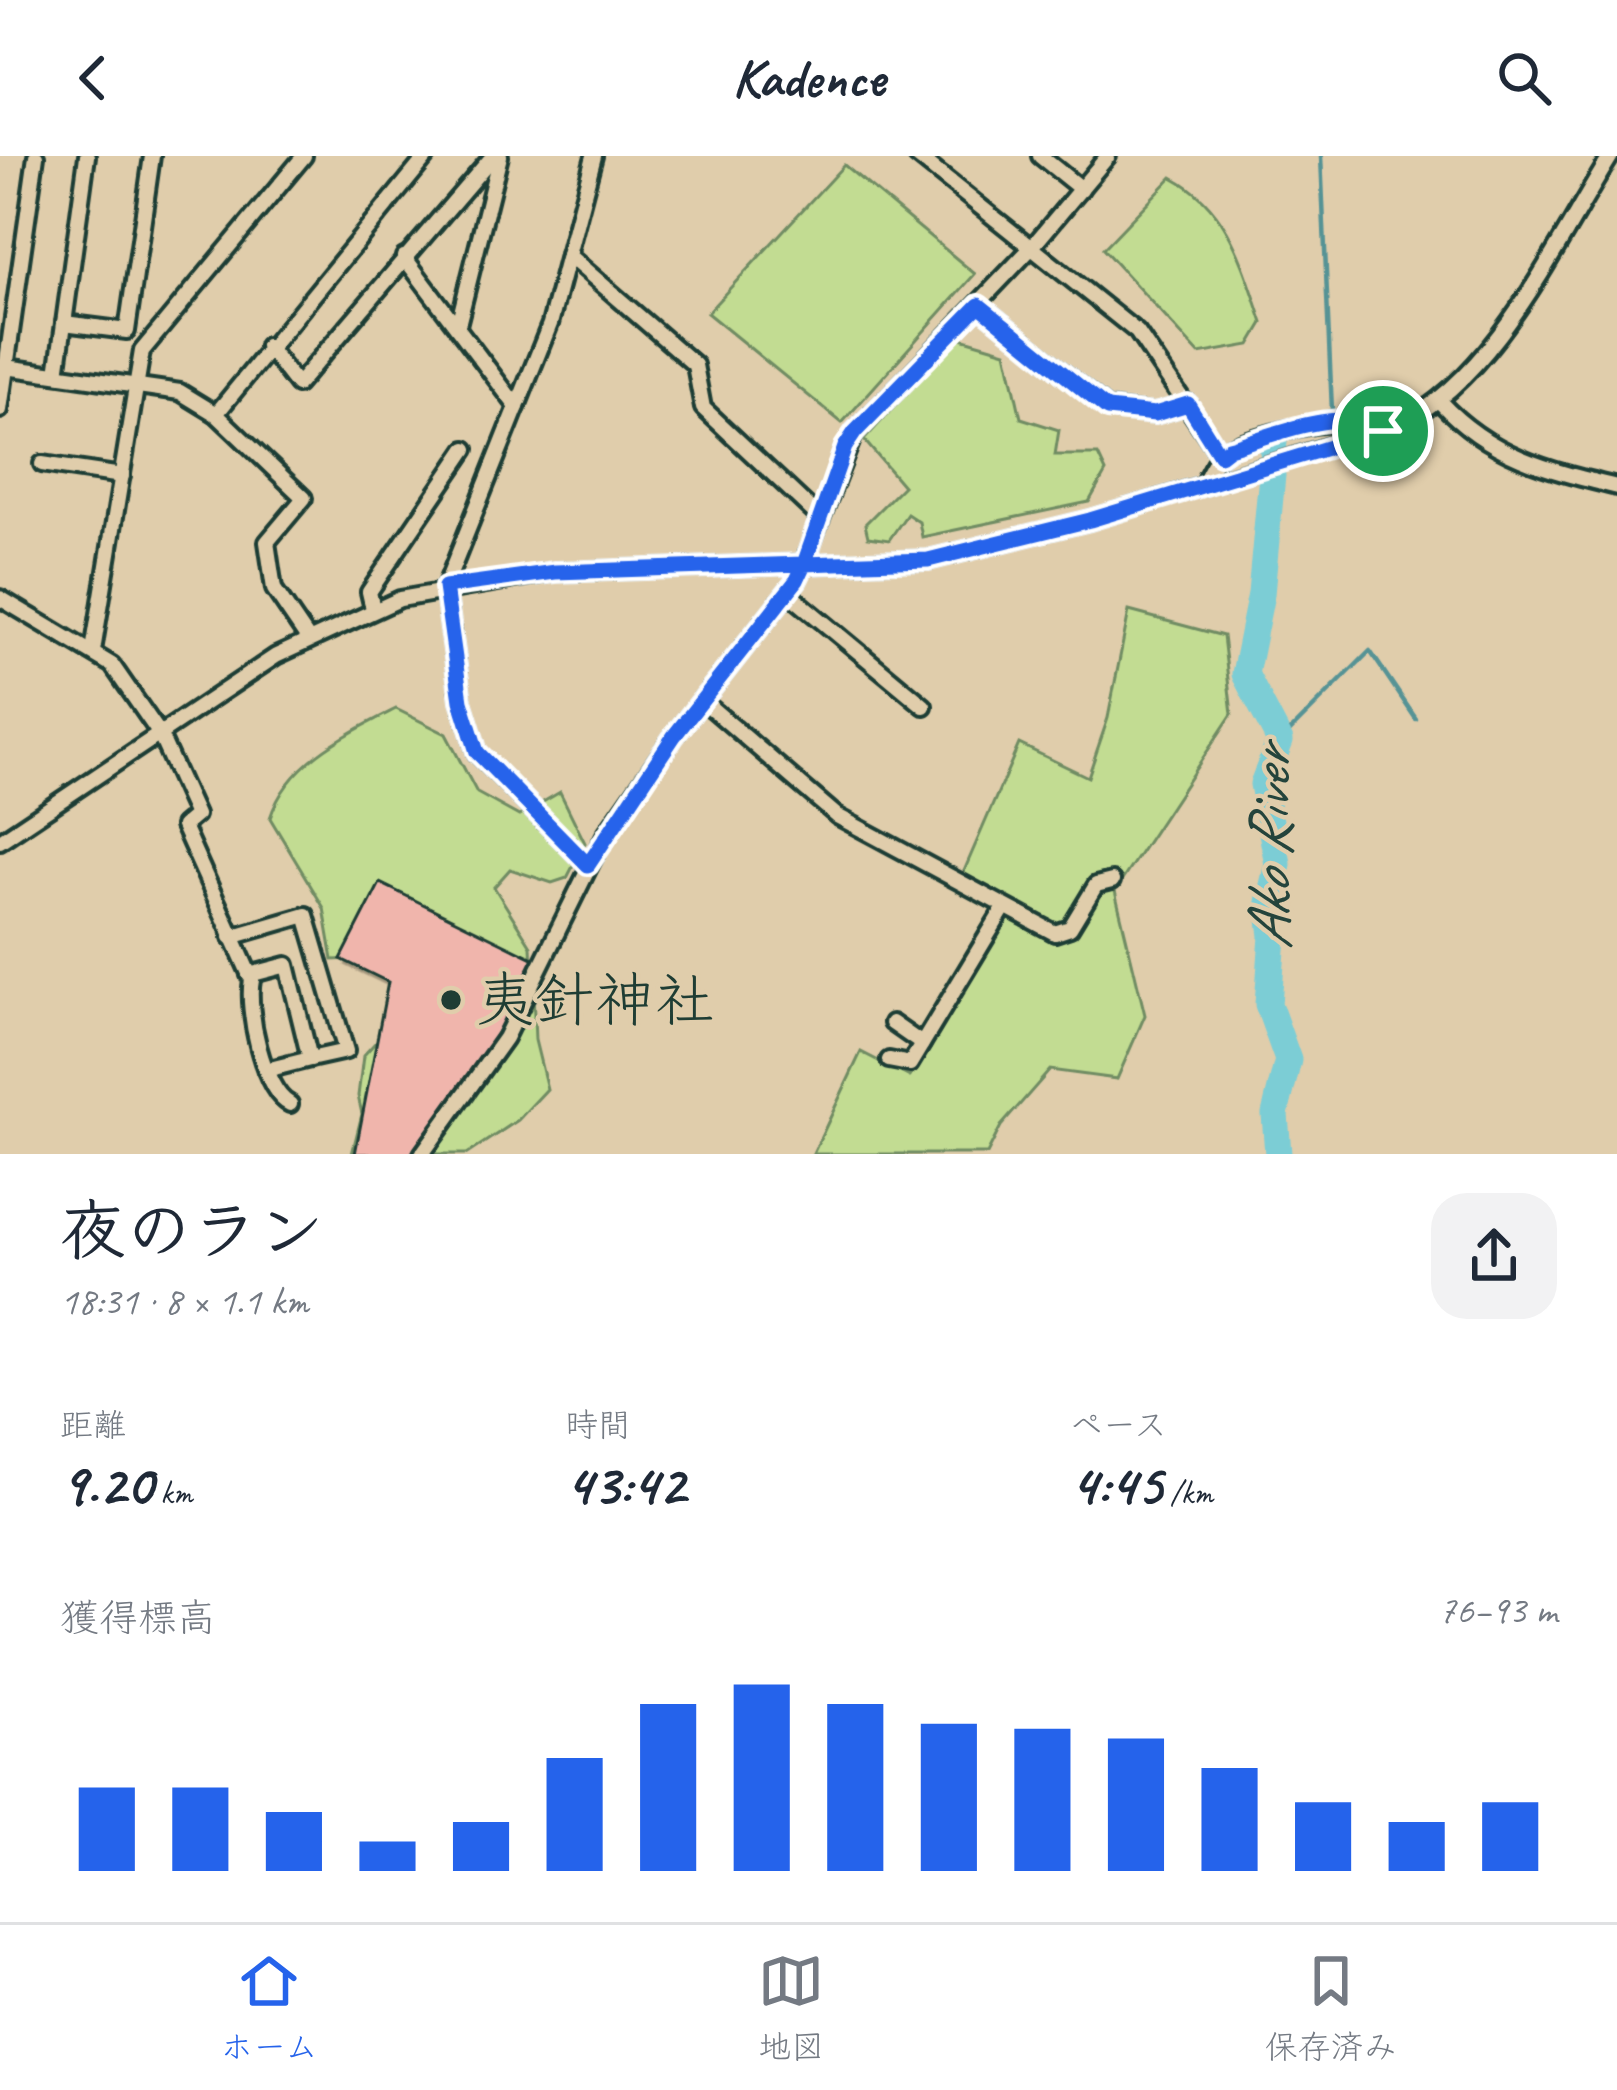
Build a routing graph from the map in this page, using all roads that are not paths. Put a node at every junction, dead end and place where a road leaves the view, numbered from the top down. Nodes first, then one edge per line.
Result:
1 (36, 156) edge
2 (86, 156) edge
3 (152, 156) edge
4 (304, 156) edge
5 (427, 156) edge
6 (497, 156) edge
7 (594, 156) edge
8 (917, 156) edge
9 (1040, 156) edge
10 (1108, 156) edge
11 (1611, 156) edge
12 (1081, 189) junction
13 (1033, 248) junction
14 (568, 255) junction
15 (404, 257) junction
16 (0, 286) edge
17 (17, 289) junction
18 (979, 305) junction
19 (64, 323) junction
20 (458, 325) junction
21 (266, 346) junction
22 (6, 367) junction
23 (57, 374) junction
24 (136, 386) junction
25 (1440, 402) junction
26 (1188, 404) junction
27 (517, 407) junction
28 (0, 410) edge
29 (216, 413) junction
30 (1383, 431) junction
31 (466, 449) dead end
32 (1220, 455) junction
33 (42, 464) dead end
34 (122, 476) junction
35 (1202, 485) junction
36 (1617, 488) edge
37 (820, 517) junction
38 (803, 567) junction
39 (445, 587) junction
40 (788, 592) junction
41 (0, 598) edge
42 (373, 609) junction
43 (308, 639) junction
44 (93, 651) junction
45 (702, 700) junction
46 (923, 706) dead end
47 (159, 733) junction
48 (0, 841) edge
49 (588, 865) junction
50 (1112, 881) dead end
51 (1004, 908) junction
52 (231, 937) junction
53 (249, 975) junction
54 (892, 1023) dead end
55 (922, 1044) junction
56 (310, 1059) junction
57 (889, 1060) dead end
58 (266, 1070) junction
59 (290, 1104) dead end
60 (422, 1154) edge

1 - 17 street
2 - 19 street
3 - 19 street
4 - 24 street
5 - 21 street
6 - 15 street
6 - 20 street
7 - 14 street
8 - 13 street
9 - 12 street
10 - 12 street
11 - 25 street
12 - 13 street
13 - 18 street
13 - 26 street
14 - 27 street
14 - 37 street
15 - 20 street
15 - 21 street
16 - 17 street
17 - 22 street
18 - 26 street
18 - 37 street
19 - 23 street
20 - 27 street
21 - 29 street
22 - 23 street
22 - 28 street
23 - 24 street
24 - 29 street
24 - 34 street
25 - 30 street
25 - 36 street
26 - 32 street
27 - 39 street
29 - 43 street
30 - 32 street
30 - 35 street
31 - 42 street
32 - 35 street
33 - 34 street
34 - 44 street
35 - 38 street
37 - 38 street
38 - 39 street
38 - 40 street
39 - 42 street
39 - 49 street
40 - 45 street
40 - 46 street
41 - 44 street
42 - 43 street
43 - 47 street
44 - 47 street
45 - 49 street
45 - 51 street
47 - 48 street
47 - 52 street
49 - 60 street
50 - 51 street
51 - 55 street
52 - 53 street
52 - 56 street
53 - 56 street
53 - 58 street
54 - 55 street
55 - 57 street
56 - 58 street
58 - 59 street

